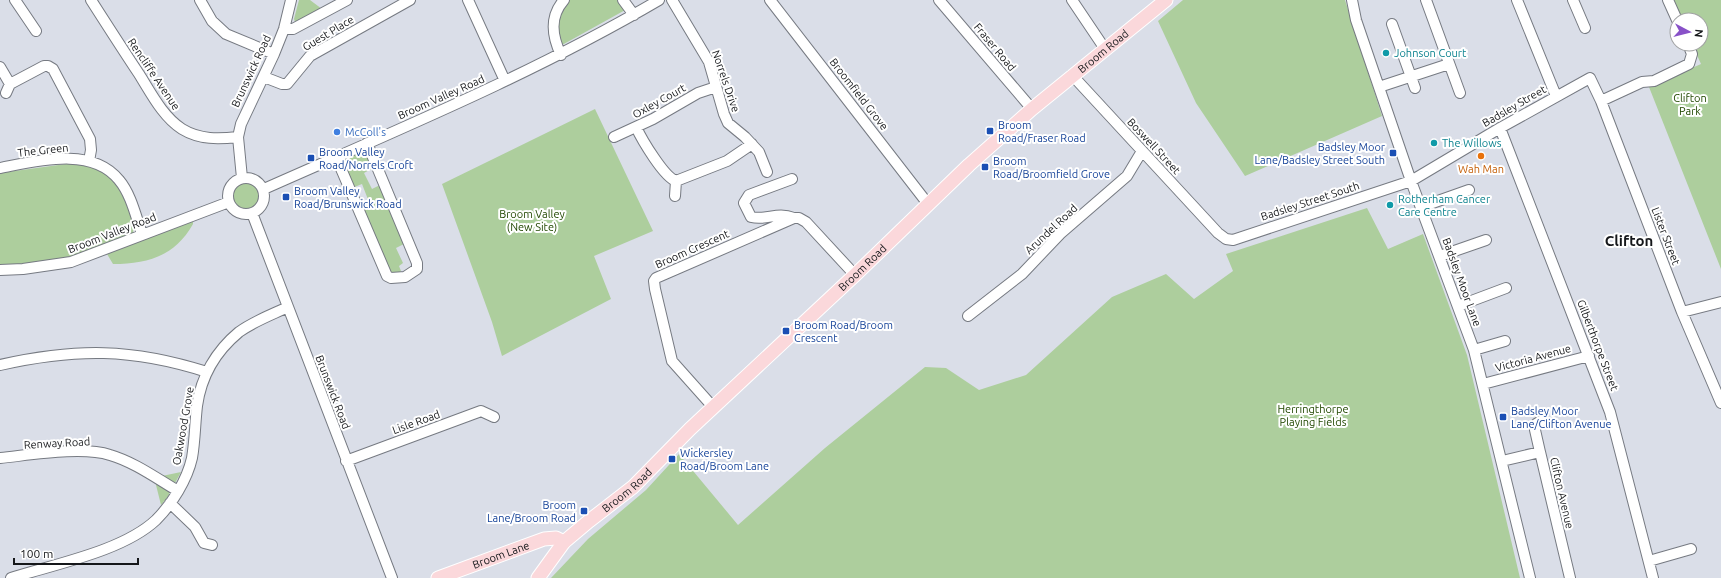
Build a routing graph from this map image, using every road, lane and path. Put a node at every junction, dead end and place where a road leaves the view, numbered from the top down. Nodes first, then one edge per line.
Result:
1 (15, 0) edge
2 (91, 0) edge
3 (200, 0) edge
4 (291, 0) edge
5 (347, 0) edge
6 (410, 0) edge
7 (468, 0) edge
8 (564, 0) edge
9 (623, 0) edge
10 (659, 0) edge
11 (672, 0) edge
12 (770, 0) edge
13 (939, 0) edge
14 (1072, 0) edge
15 (1166, 0) edge
16 (1426, 0) edge
17 (1517, 0) edge
18 (1573, 0) edge
19 (1668, 0) edge
20 (1355, 1) edge
21 (1673, 12) edge
22 (634, 15) junction
23 (1392, 24) dead end
24 (1585, 28) dead end
25 (284, 29) junction
26 (36, 31) dead end
27 (1105, 49) junction
28 (1691, 52) edge
29 (274, 54) junction
30 (561, 55) junction
31 (1449, 64) junction
32 (1, 71) edge
33 (264, 76) junction
34 (1072, 76) junction
35 (1411, 76) junction
36 (1590, 78) joint
37 (505, 81) junction
38 (716, 87) junction
39 (1379, 87) junction
40 (1415, 88) dead end
41 (1460, 93) dead end
42 (1556, 96) junction
43 (1601, 101) junction
44 (1032, 109) junction
45 (636, 127) junction
46 (1500, 128) junction
47 (238, 137) junction
48 (614, 137) dead end
49 (367, 143) junction
50 (752, 144) junction
51 (1142, 151) junction
52 (336, 158) junction
53 (89, 161) junction
54 (0, 168) edge
55 (767, 172) dead end
56 (242, 178) junction
57 (792, 179) dead end
58 (676, 181) junction
59 (1411, 181) junction
60 (264, 189) junction
61 (1469, 190) dead end
62 (675, 196) dead end
63 (229, 202) junction
64 (928, 204) junction
65 (1421, 206) junction
66 (252, 213) junction
67 (794, 218) junction
68 (1218, 232) joint
69 (142, 234) junction
70 (1486, 240) dead end
71 (1440, 256) junction
72 (0, 270) edge
73 (855, 275) junction
74 (1506, 288) dead end
75 (1721, 302) edge
76 (1458, 306) junction
77 (288, 307) junction
78 (1682, 312) junction
79 (968, 316) dead end
80 (1505, 341) dead end
81 (1474, 350) junction
82 (1589, 356) junction
83 (0, 365) edge
84 (206, 372) junction
85 (1484, 384) junction
86 (1721, 403) edge
87 (713, 407) junction
88 (494, 417) dead end
89 (1541, 421) dead end
90 (1540, 452) junction
91 (0, 458) edge
92 (346, 461) junction
93 (1502, 461) junction
94 (178, 491) junction
95 (170, 503) junction
96 (564, 542) junction
97 (212, 545) dead end
98 (1691, 549) dead end
99 (1649, 560) junction
100 (16, 577) edge
101 (392, 578) edge
102 (438, 578) edge
103 (538, 578) edge
104 (1530, 578) edge
105 (1570, 578) edge
106 (1653, 578) edge

1 - 26 street
2 - 47 street, Rencliffe Avenue
3 - 29 street
4 - 25 street, Brunswick Road
5 - 25 street
6 - 33 street, Guest Place
7 - 37 street
8 - 30 street
9 - 22 street
10 - 22 street, Broom Valley Road
11 - 38 street, Norrels Drive
12 - 64 street, Broomfield Grove
13 - 44 street, Fraser Road
14 - 27 street
15 - 27 main road, Broom Road
16 - 31 street
17 - 42 street
18 - 24 street
19 - 21 street
20 - 39 street, Badsley Moor Lane
22 - 30 street, Broom Valley Road
23 - 35 street
25 - 29 street, Brunswick Road
27 - 34 main road, Broom Road
28 - 43 street
29 - 33 street, Brunswick Road
30 - 37 street, Broom Valley Road
31 - 35 street
31 - 41 street
32 - 53 street
33 - 47 street, Brunswick Road
34 - 44 main road, Broom Road
34 - 51 street, Boswell Street
35 - 39 street
35 - 40 street
36 - 42 street, Badsley Street
36 - 43 street, Lister Street
37 - 49 street, Broom Valley Road
38 - 45 street, Oxley Court
38 - 50 street, Norrels Drive
39 - 59 street, Badsley Moor Lane
42 - 46 street, Badsley Street
43 - 78 street, Lister Street
44 - 64 main road, Broom Road
45 - 48 street, Oxley Court
45 - 58 street
46 - 59 street, Badsley Street
46 - 82 street, Gilberthorpe Street
47 - 56 street, Brunswick Road
49 - 52 street, Broom Valley Road
49 - 52 street
50 - 55 street, Norrels Drive
50 - 58 street
51 - 68 street, Boswell Street
51 - 79 street, Arundel Road
52 - 60 street, Broom Valley Road
53 - 54 street, The Green
53 - 69 street, The Green
56 - 60 street
56 - 63 street
57 - 67 street
58 - 62 street
59 - 65 street, Badsley Moor Lane
59 - 68 street, Badsley Street South
60 - 66 street
61 - 65 street
63 - 66 street
63 - 69 street, Broom Valley Road
64 - 73 main road, Broom Road
65 - 71 street, Badsley Moor Lane
66 - 77 street, Brunswick Road
67 - 73 street
67 - 87 street, Broom Crescent
69 - 72 street, Broom Valley Road
70 - 71 street
71 - 76 street, Badsley Moor Lane
73 - 87 main road, Broom Road
74 - 76 street
75 - 78 street
76 - 81 street, Badsley Moor Lane
77 - 84 street, Oakwood Grove
77 - 92 street, Brunswick Road
78 - 86 street, Lister Street
80 - 81 street
81 - 85 street, Badsley Moor Lane
82 - 85 street, Victoria Avenue
82 - 99 street, Gilberthorpe Street
83 - 84 street
84 - 94 street, Oakwood Grove
85 - 93 street, Badsley Moor Lane
87 - 96 main road, Broom Road
88 - 92 street, Lisle Road
89 - 90 street
90 - 93 street, Clifton Avenue
90 - 105 street, Clifton Avenue
91 - 94 street, Renway Road
92 - 101 street, Brunswick Road
93 - 104 street, Badsley Moor Lane
94 - 95 street, Oakwood Grove
95 - 97 street
95 - 100 street, Oakwood Grove
96 - 102 main road, Broom Lane
96 - 103 main road, Broom Road
98 - 99 street
99 - 106 street, Gilberthorpe Street

